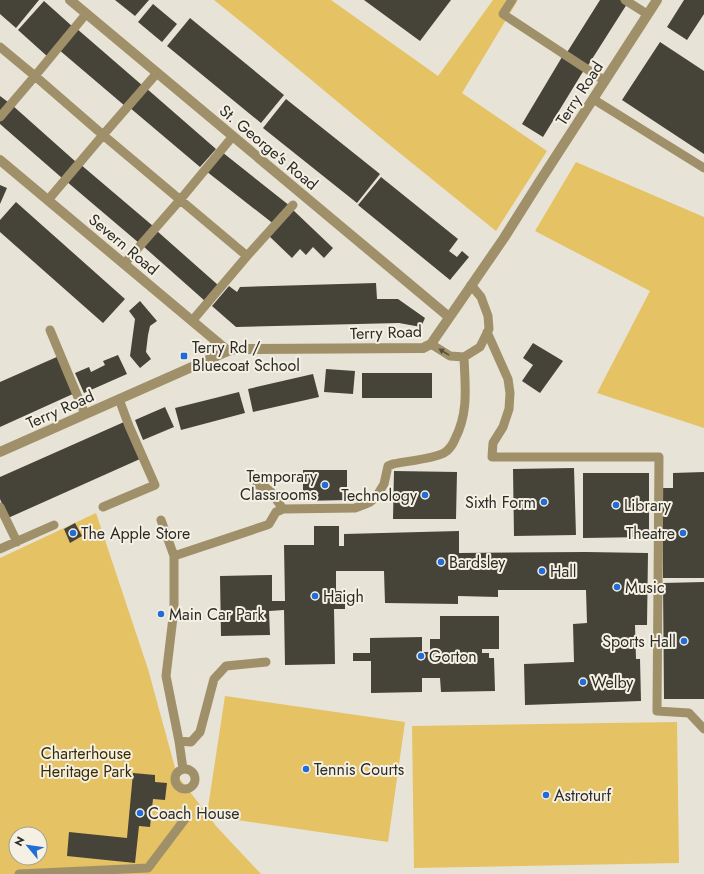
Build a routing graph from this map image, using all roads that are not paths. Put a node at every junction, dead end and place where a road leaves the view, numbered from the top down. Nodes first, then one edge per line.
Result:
1 (70, 0) edge
2 (512, 0) edge
3 (625, 0) edge
4 (656, 0) edge
5 (86, 14) junction
6 (647, 14) junction
7 (0, 47) edge
8 (157, 73) junction
9 (35, 76) junction
10 (605, 81) junction
11 (593, 99) junction
12 (0, 117) edge
13 (103, 135) junction
14 (233, 136) junction
15 (0, 160) edge
16 (704, 168) edge
17 (48, 200) junction
18 (180, 200) junction
19 (293, 205) dead end
20 (246, 256) junction
21 (124, 264) junction
22 (472, 285) junction
23 (450, 317) junction
24 (192, 321) junction
25 (50, 330) dead end
26 (487, 332) junction
27 (431, 344) junction
28 (228, 351) junction
29 (464, 357) junction
30 (119, 399) junction
31 (85, 414) junction
32 (0, 452) edge
33 (257, 485) dead end
34 (0, 507) edge
35 (103, 507) dead end
36 (283, 509) junction
37 (161, 520) dead end
38 (54, 525) dead end
39 (17, 542) junction
40 (0, 550) edge
41 (174, 556) junction
42 (266, 662) dead end
43 (704, 730) edge
44 (179, 741) junction
45 (183, 769) dead end
46 (188, 815) dead end
47 (19, 874) edge

1 - 5 street, St. George's Road
2 - 10 lane
3 - 6 lane
4 - 6 street, Terry Road
5 - 8 street, St. George's Road
5 - 9 lane
6 - 10 street, Terry Road
7 - 9 lane
8 - 13 lane
8 - 14 street, St. George's Road
9 - 12 lane
9 - 13 lane
10 - 11 street, Terry Road
11 - 16 lane
11 - 22 street, Terry Road
13 - 17 lane
13 - 18 lane
14 - 18 lane
14 - 23 street, St. George's Road
15 - 17 street, Severn Road
17 - 21 street, Severn Road
18 - 20 lane
18 - 21 lane
19 - 20 lane
20 - 24 lane
21 - 24 street, Severn Road
22 - 23 street, Terry Road
22 - 26 lane
23 - 27 street, Terry Road
24 - 28 street, Severn Road
25 - 31 lane
26 - 29 lane
26 - 43 lane
27 - 28 street, Terry Road
29 -> 27 lane
28 - 30 street, Terry Road
29 - 36 lane
30 - 31 street, Terry Road
30 - 35 lane
31 - 32 street, Terry Road
33 - 36 lane
34 - 39 lane
36 - 41 lane
37 - 41 lane
38 - 39 lane
39 - 40 lane
41 - 44 lane
42 - 44 lane
44 - 45 lane
46 - 47 lane

